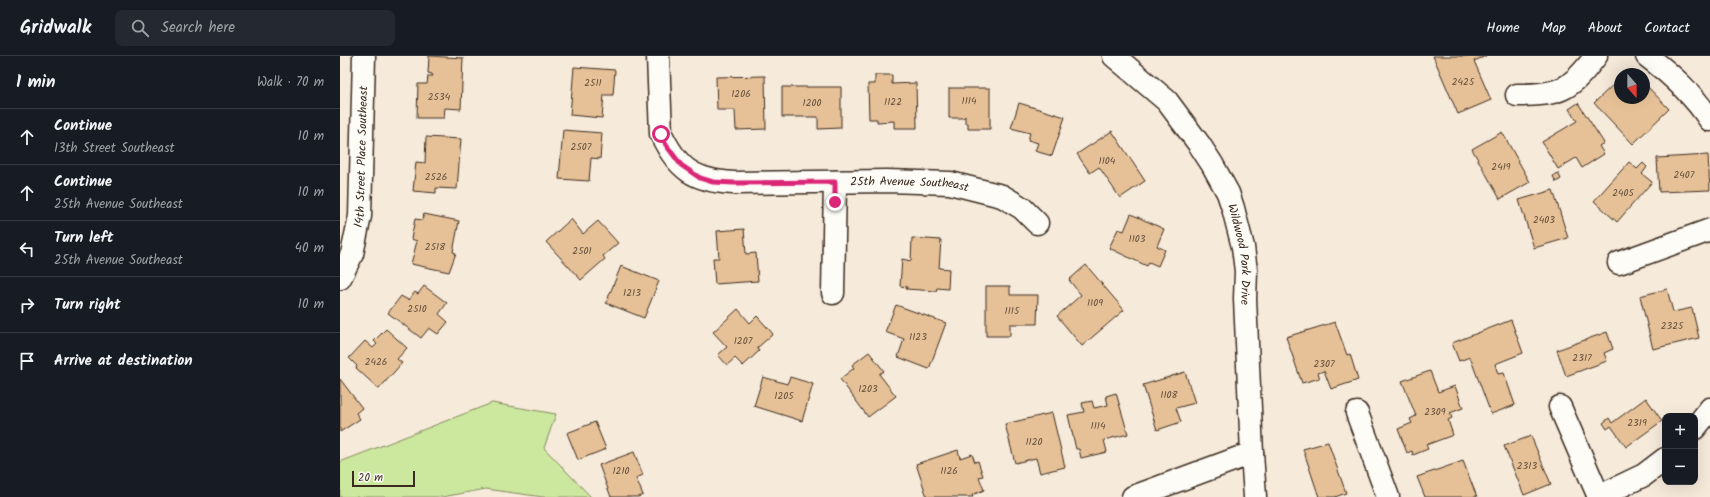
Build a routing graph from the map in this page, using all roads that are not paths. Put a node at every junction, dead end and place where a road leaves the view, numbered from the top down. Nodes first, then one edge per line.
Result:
1 (364, 56) edge
2 (658, 56) edge
3 (1114, 56) edge
4 (1596, 56) edge
5 (1647, 56) edge
6 (1517, 94) dead end
7 (1710, 120) edge
8 (835, 182) junction
9 (1037, 223) dead end
10 (1710, 230) edge
11 (1619, 263) dead end
12 (340, 278) edge
13 (833, 293) dead end
14 (1560, 407) dead end
15 (1710, 409) edge
16 (1357, 413) dead end
17 (1698, 424) edge
18 (1252, 453) junction
19 (1662, 461) edge
20 (1133, 497) edge
21 (1255, 497) edge
22 (1388, 497) edge
23 (1599, 497) edge

1 - 12 street, 14th Street Place Southeast
2 - 8 street, 25th Avenue Southeast
3 - 18 street, Wildwood Park Drive
4 - 6 street
5 - 7 street
8 - 9 street, 25th Avenue Southeast
8 - 13 street
10 - 11 street
14 - 23 street
15 - 17 street
16 - 22 street
18 - 20 street
18 - 21 street, Wildwood Park Drive
19 - 23 street

